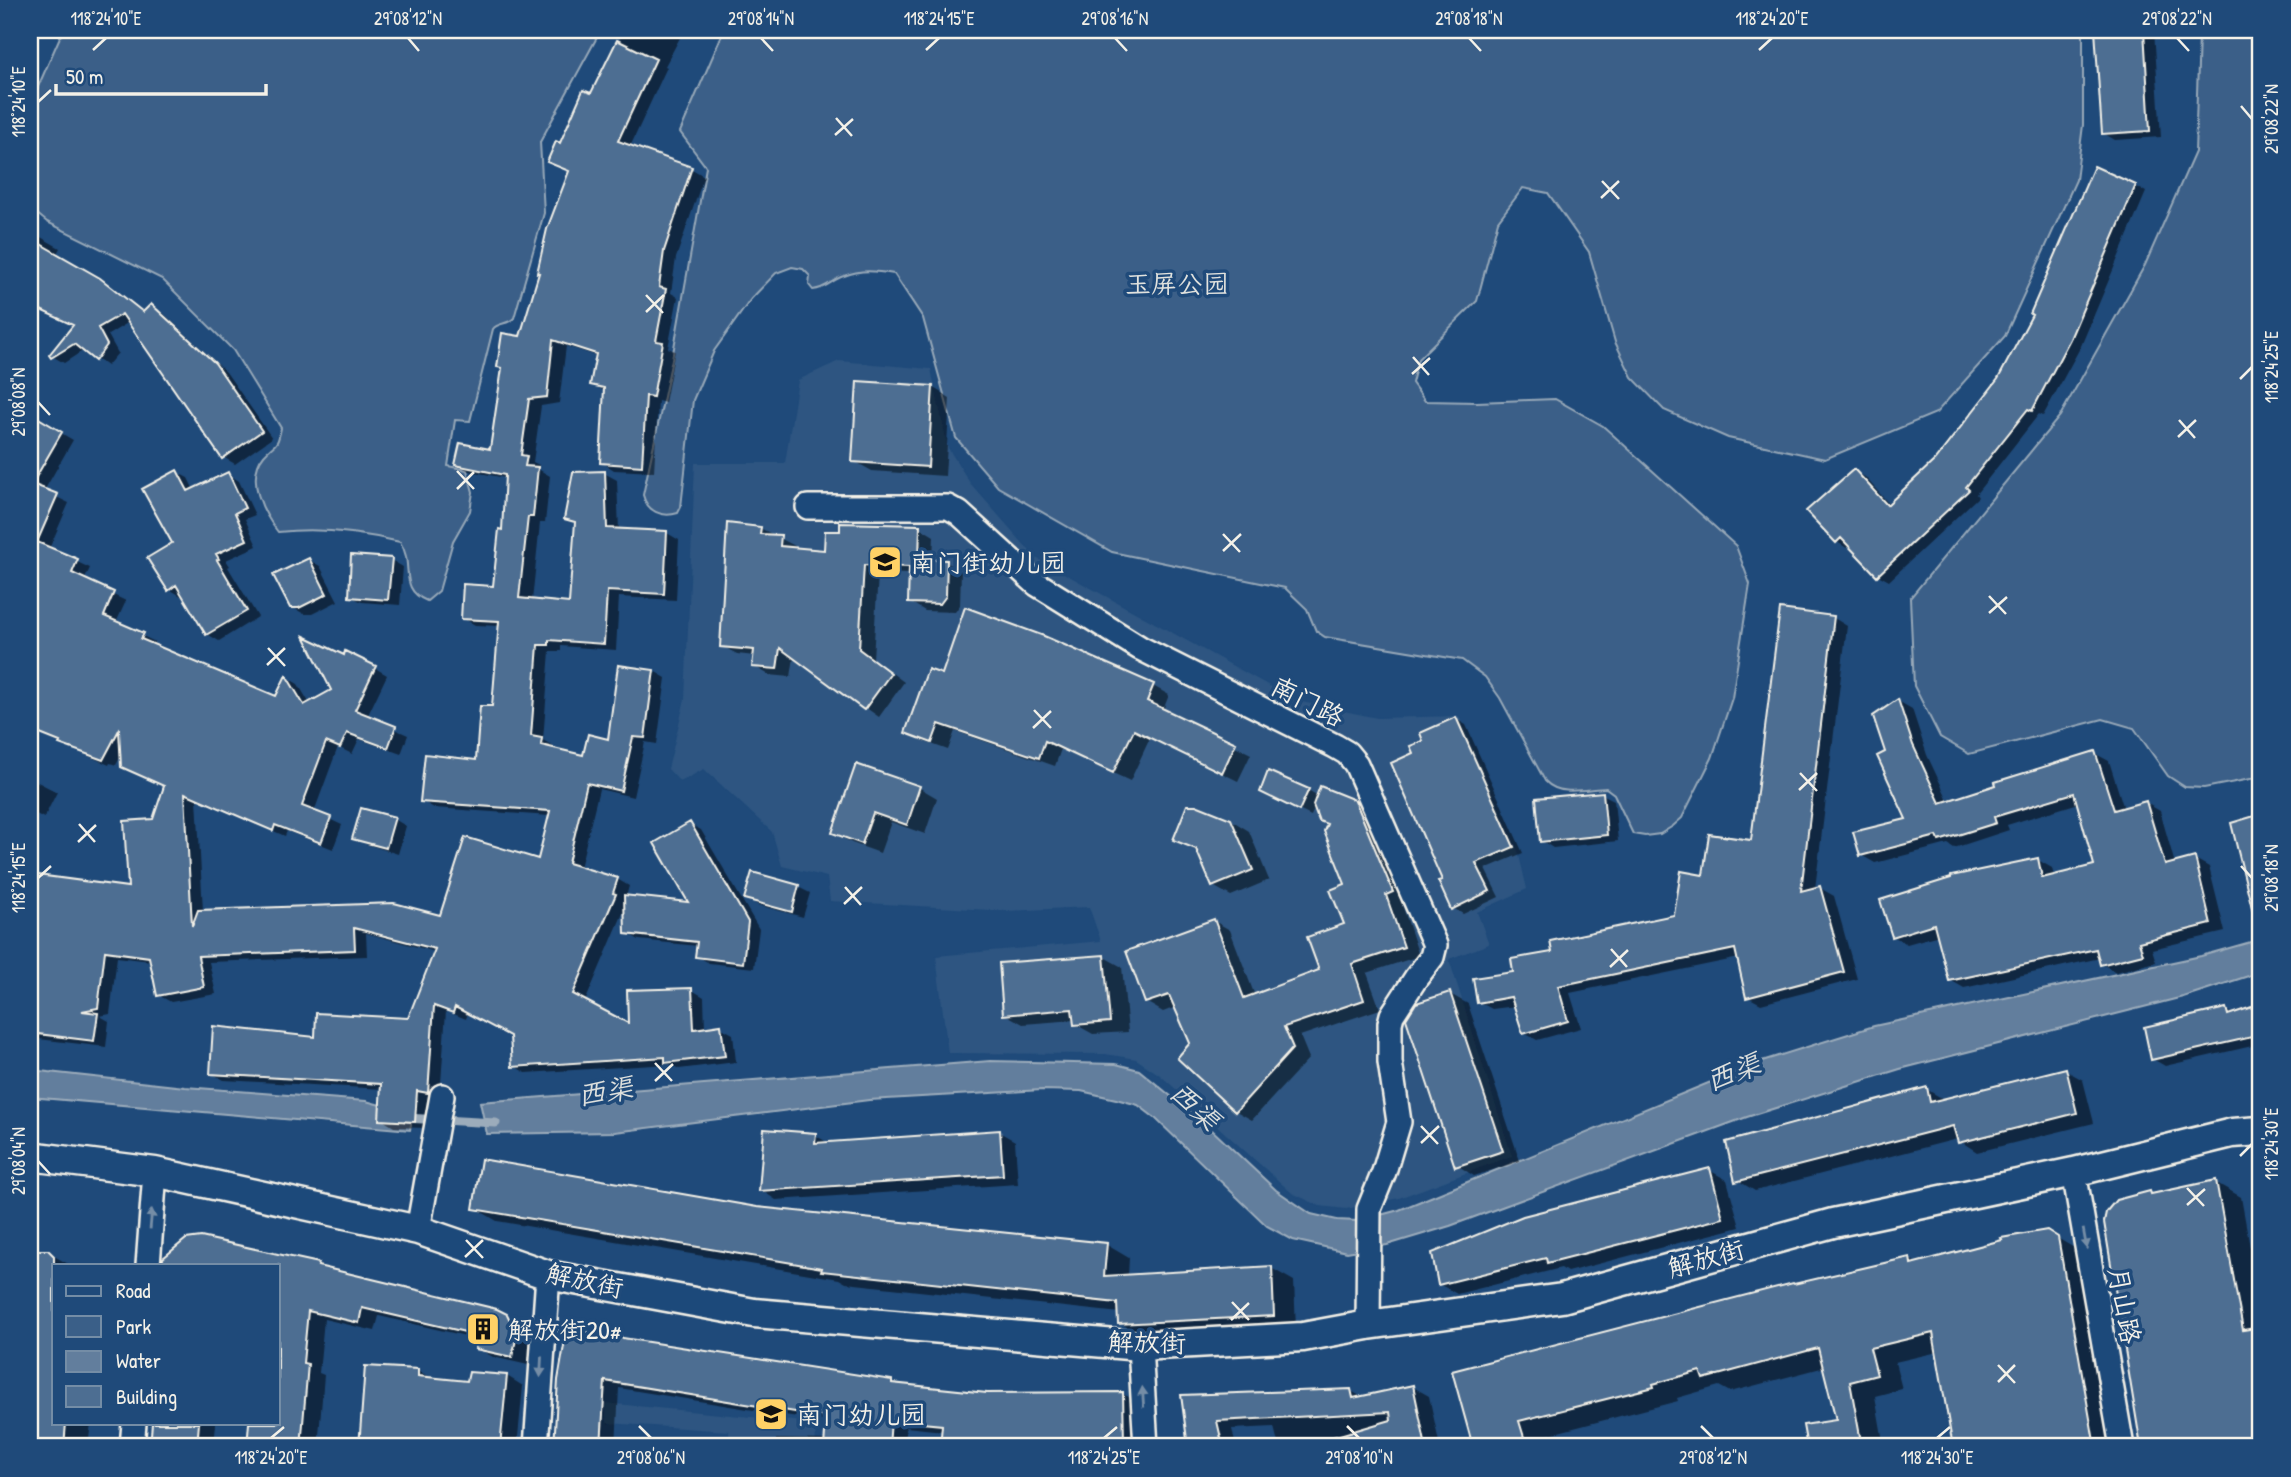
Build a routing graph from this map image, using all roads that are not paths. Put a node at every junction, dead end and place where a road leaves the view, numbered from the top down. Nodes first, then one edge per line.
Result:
1 (808, 507) dead end
2 (442, 1096) dead end
3 (2261, 1131) edge
4 (30, 1156) edge
5 (155, 1172) junction
6 (2074, 1172) junction
7 (418, 1230) junction
8 (148, 1264) edge
9 (548, 1275) junction
10 (1368, 1325) junction
11 (1140, 1346) junction
12 (134, 1424) edge
13 (132, 1447) edge
14 (536, 1447) edge
15 (1146, 1447) edge
16 (2122, 1447) edge

1 - 10 street, 南门路
2 - 7 street
3 - 6 street, 解放街
4 - 5 street, 解放街
5 - 7 street, 解放街
8 -> 5 street
6 - 10 street, 解放街
6 -> 16 street, 月山路
7 - 9 street, 解放街
9 - 11 street, 解放街
9 -> 14 street
10 - 11 street, 解放街
15 -> 11 street
12 - 13 street

